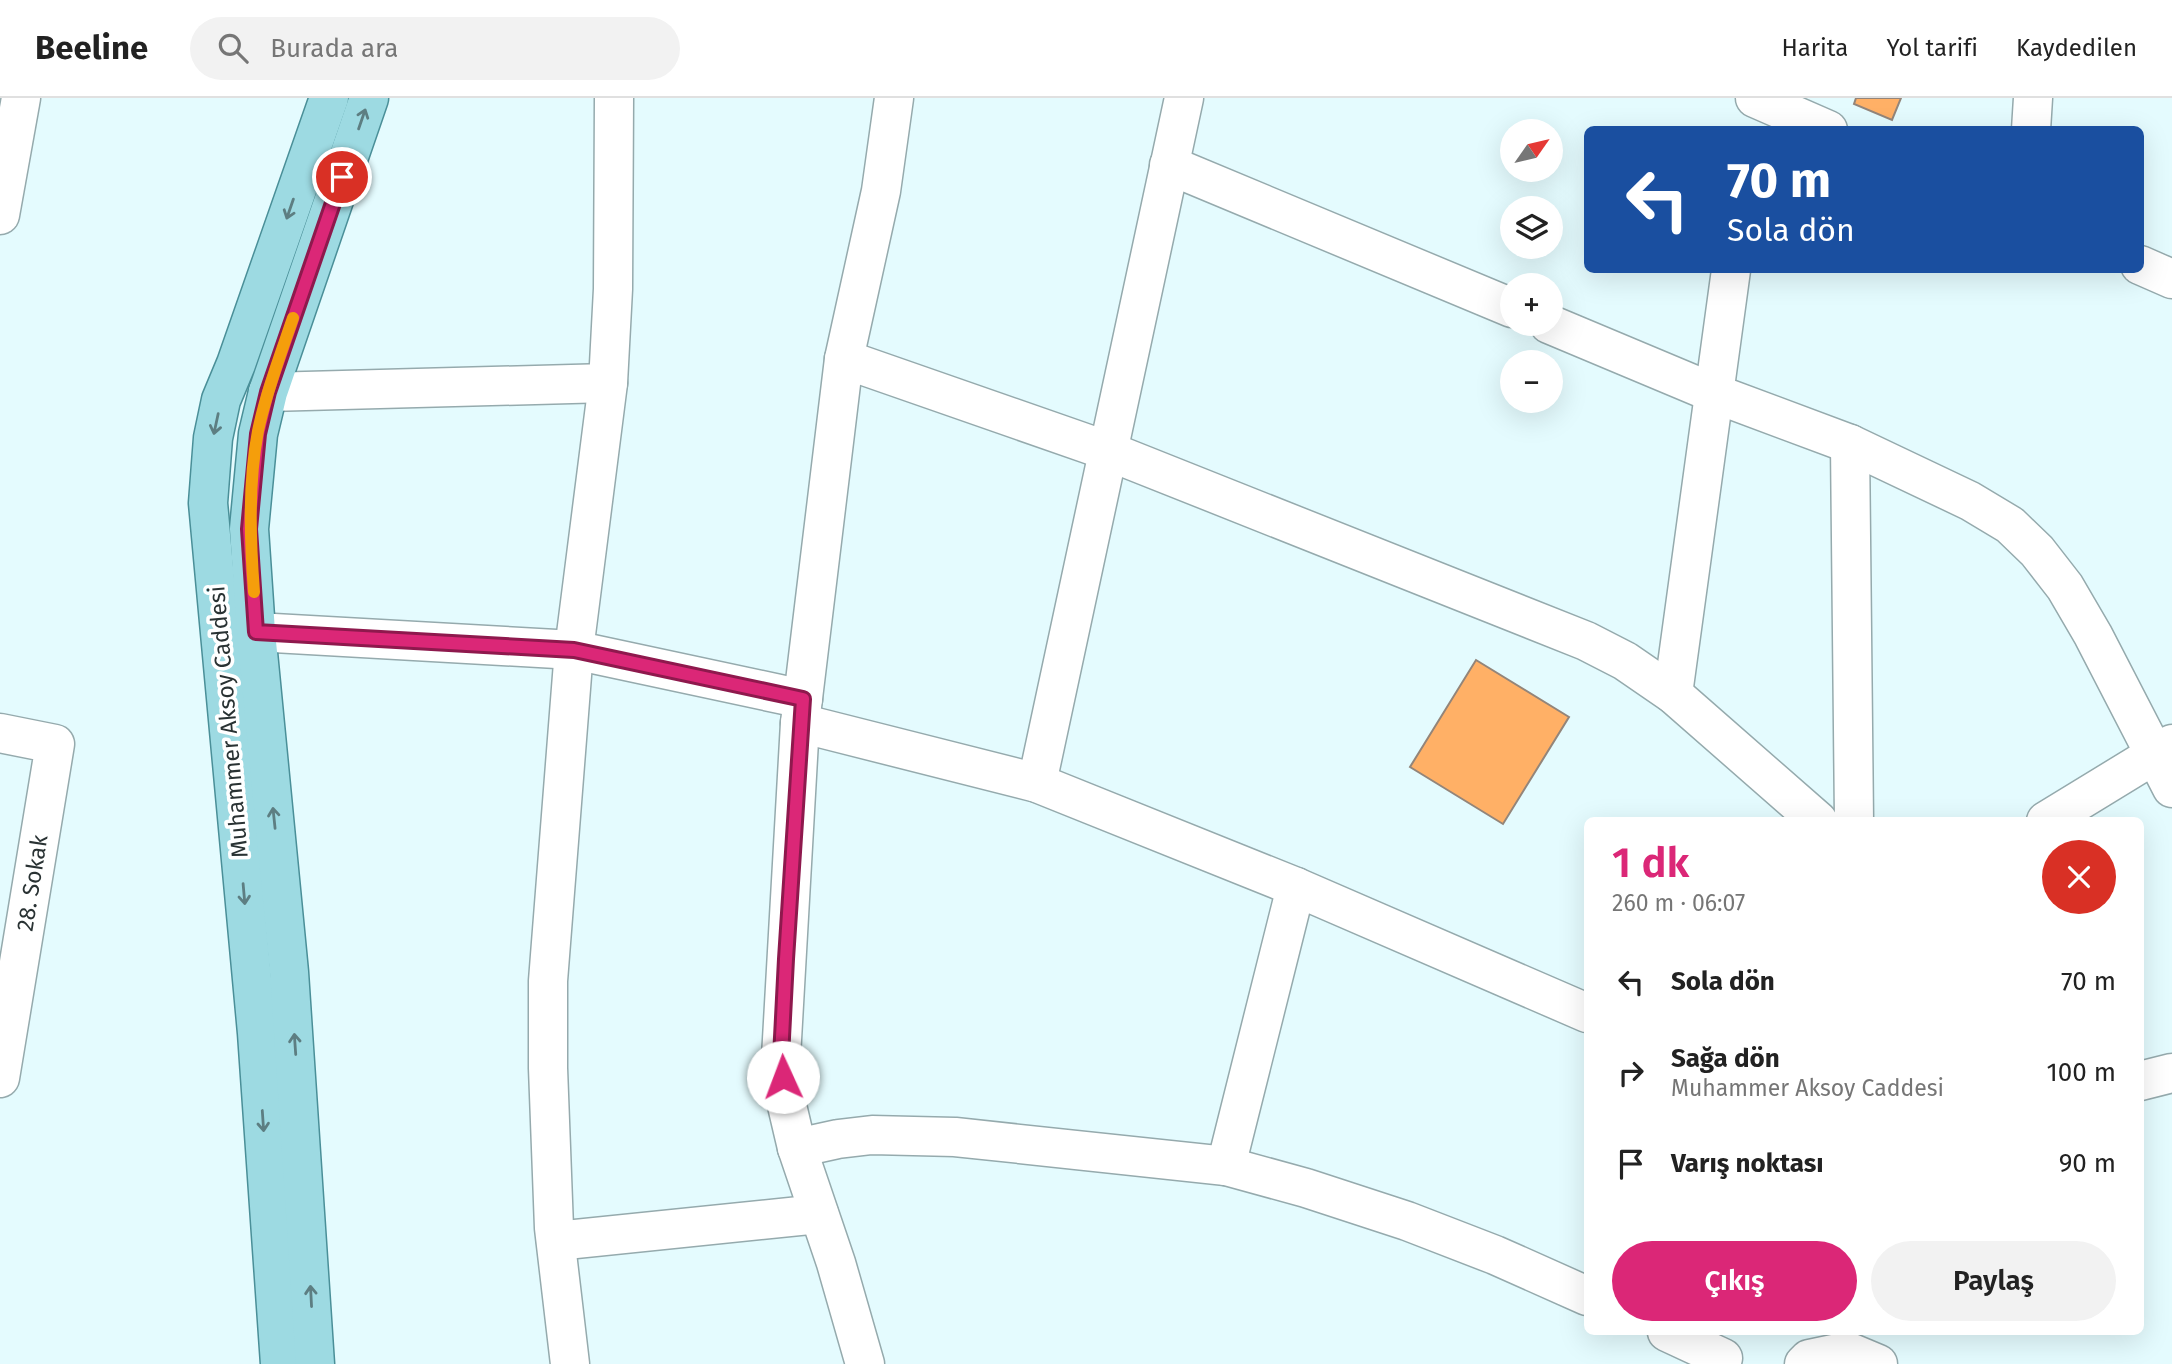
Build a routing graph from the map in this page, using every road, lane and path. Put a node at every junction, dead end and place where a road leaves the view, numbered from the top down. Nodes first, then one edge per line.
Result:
1 (21, 98) edge
2 (329, 98) edge
3 (369, 98) edge
4 (614, 98) edge
5 (894, 98) edge
6 (1184, 98) edge
7 (2033, 98) edge
8 (1768, 112) edge
9 (1815, 126) edge
10 (2031, 126) edge
11 (1169, 165) junction
12 (0, 215) edge
13 (2144, 267) edge
14 (1731, 273) edge
15 (2172, 279) edge
16 (1500, 304) edge
17 (1563, 330) edge
18 (844, 359) junction
19 (607, 383) junction
20 (268, 392) junction
21 (1716, 394) junction
22 (1850, 444) junction
23 (1108, 451) junction
24 (238, 634) junction
25 (574, 650) junction
26 (1673, 694) junction
27 (801, 711) junction
28 (0, 733) edge
29 (2163, 749) edge
30 (1037, 783) junction
31 (2172, 788) edge
32 (1813, 817) edge
33 (1854, 817) edge
34 (2052, 817) edge
35 (1296, 887) junction
36 (1584, 1012) edge
37 (2172, 1073) edge
38 (0, 1078) edge
39 (2144, 1080) edge
40 (797, 1148) junction
41 (1226, 1166) junction
42 (819, 1214) junction
43 (556, 1241) junction
44 (1584, 1295) edge
45 (1676, 1335) edge
46 (1726, 1351) edge
47 (280, 1364) edge
48 (314, 1364) edge
49 (570, 1364) edge
50 (865, 1364) edge
51 (1804, 1364) edge
52 (1878, 1364) edge

1 - 12 street
2 -> 24 main road, Muhammer Aksoy Caddesi
20 -> 3 main road, Muhammer Aksoy Caddesi
4 - 19 street
5 - 18 street
6 - 11 street
7 - 10 street
8 - 9 street
11 - 16 street
11 - 23 street
13 - 15 street
14 - 21 street
17 - 21 street
18 - 23 street
18 - 27 street
19 - 20 street
19 - 25 street
20 - 24 main road, Muhammer Aksoy Caddesi
21 - 22 street
21 - 26 street
22 - 29 street
22 - 33 street
23 - 26 street
23 - 30 street
24 - 25 street
24 -> 47 main road, Muhammer Aksoy Caddesi
48 -> 24 main road, Muhammer Aksoy Caddesi
25 - 27 street
25 - 43 street
26 - 32 street
27 - 30 street
27 - 40 street
28 - 38 street, 28. Sokak
29 - 31 street
29 - 34 street
30 - 35 street
35 - 36 street
35 - 41 street
37 - 39 street
40 - 41 street
40 - 42 street
41 - 44 street
42 - 43 street
42 - 50 street
43 - 49 street
45 - 46 street
51 - 52 street

